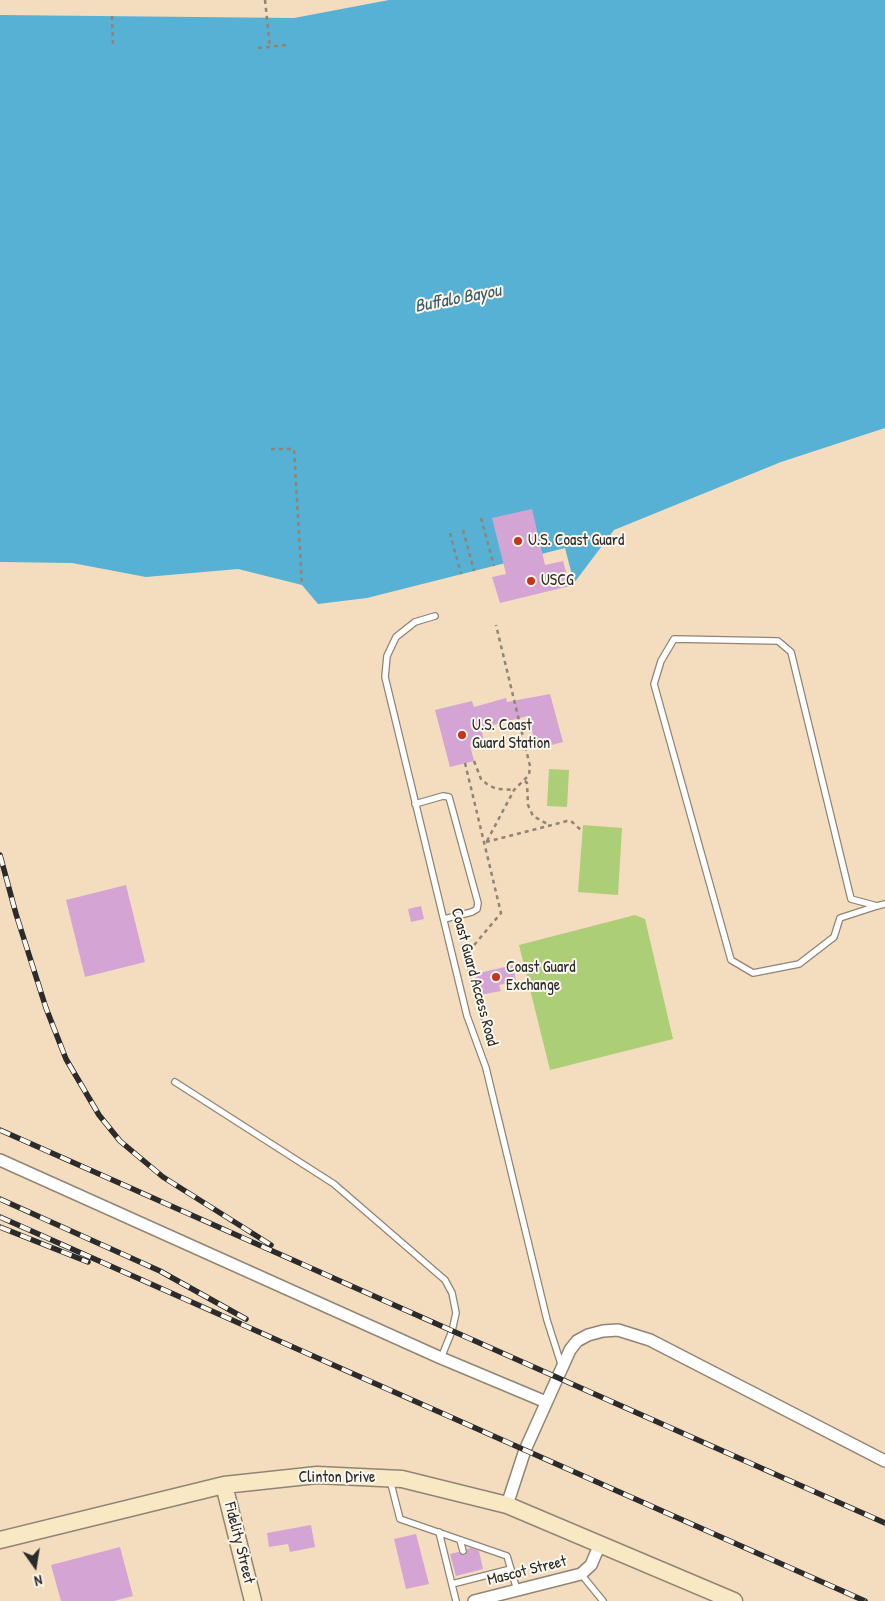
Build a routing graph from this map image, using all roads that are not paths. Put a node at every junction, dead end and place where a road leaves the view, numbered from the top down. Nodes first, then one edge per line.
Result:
1 (435, 616) dead end
2 (416, 804) junction
3 (885, 904) edge
4 (877, 906) junction
5 (444, 919) junction
6 (175, 1082) dead end
7 (0, 1160) edge
8 (441, 1358) junction
9 (562, 1369) junction
10 (546, 1402) junction
11 (885, 1461) edge
12 (390, 1478) junction
13 (224, 1485) junction
14 (507, 1505) junction
15 (439, 1532) junction
16 (0, 1540) edge
17 (460, 1540) junction
18 (600, 1544) junction
19 (463, 1551) dead end
20 (637, 1561) junction
21 (511, 1569) junction
22 (582, 1574) junction
23 (452, 1584) junction
24 (516, 1590) junction
25 (253, 1601) edge
26 (456, 1601) edge
27 (474, 1601) edge
28 (603, 1601) edge
29 (711, 1601) edge
30 (734, 1601) edge

1 - 2 lane, Coast Guard Access Road
2 - 5 lane, Coast Guard Access Road
2 - 5 lane
3 - 4 lane
4 - 4 lane
5 - 9 lane, Coast Guard Access Road
6 - 8 lane
7 - 8 street
8 - 10 street
9 - 10 street
9 - 11 street
10 - 14 street
12 - 13 main road, Clinton Drive
12 - 14 main road, Clinton Drive
12 - 15 lane
13 - 16 main road, Clinton Drive
13 - 25 main road, Fidelity Street
14 - 18 main road, Clinton Drive
15 - 17 lane
15 - 23 lane
17 - 19 lane
17 - 21 lane
18 - 20 main road, Clinton Drive
18 - 22 street, Mascot Street
20 - 29 main road, Clinton Drive
20 - 30 main road, Clinton Drive
21 - 23 lane
21 - 24 lane
22 - 24 street, Mascot Street
22 - 28 lane
23 - 26 lane
24 - 27 street, Mascot Street

